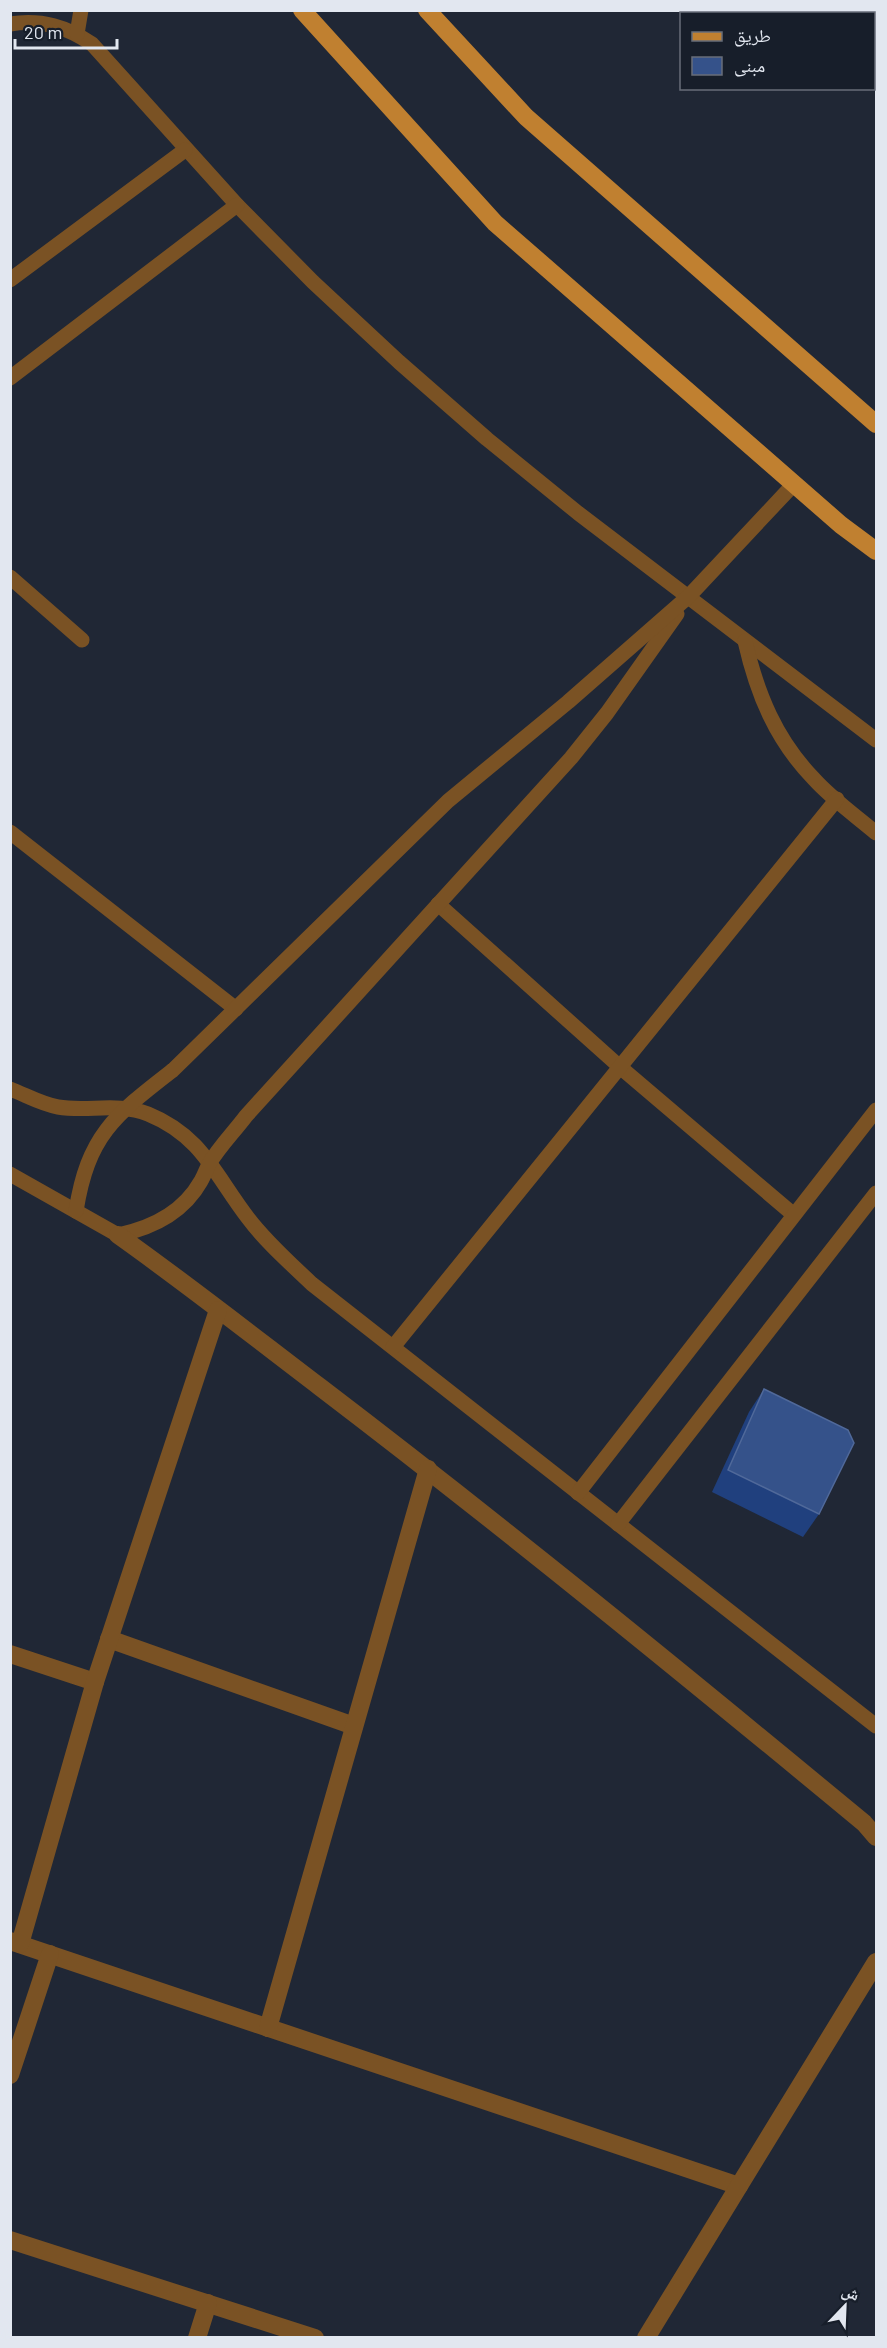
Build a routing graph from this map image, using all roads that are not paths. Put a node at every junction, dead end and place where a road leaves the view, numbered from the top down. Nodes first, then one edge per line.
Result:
1 (81, 10) edge
2 (302, 10) edge
3 (427, 10) edge
4 (10, 24) edge
5 (78, 34) junction
6 (185, 150) junction
7 (237, 205) junction
8 (10, 280) edge
9 (10, 378) edge
10 (876, 424) edge
11 (794, 484) junction
12 (876, 552) edge
13 (10, 577) edge
14 (689, 596) junction
15 (82, 640) dead end
16 (745, 641) junction
17 (876, 740) edge
18 (837, 800) junction
19 (10, 832) edge
20 (876, 833) edge
21 (438, 904) junction
22 (236, 1009) junction
23 (620, 1067) junction
24 (10, 1089) edge
25 (125, 1108) junction
26 (876, 1110) edge
27 (210, 1164) junction
28 (10, 1174) edge
29 (876, 1193) edge
30 (76, 1211) junction
31 (794, 1215) junction
32 (118, 1235) junction
33 (219, 1310) junction
34 (393, 1347) junction
35 (428, 1469) junction
36 (578, 1492) junction
37 (618, 1524) junction
38 (109, 1639) junction
39 (10, 1654) edge
40 (95, 1682) junction
41 (354, 1726) junction
42 (876, 1726) edge
43 (876, 1838) edge
44 (15, 1942) edge
45 (50, 1954) junction
46 (876, 1962) edge
47 (268, 2028) junction
48 (10, 2075) edge
49 (739, 2186) junction
50 (10, 2240) edge
51 (208, 2303) junction
52 (197, 2337) edge
53 (315, 2337) edge
54 (646, 2337) edge

1 - 5 lane
2 - 11 main road
3 - 10 main road
4 - 5 lane
5 - 6 lane
6 - 7 lane
6 - 8 lane
7 - 9 lane
7 - 14 lane
11 - 12 main road
11 - 14 lane
13 - 15 lane
14 - 16 lane
14 - 21 lane
14 - 22 lane
16 - 17 lane
16 - 18 lane
18 - 20 lane
18 - 23 lane
19 - 22 lane
21 - 23 lane
21 - 27 lane
22 - 25 lane
23 - 31 lane
23 - 34 lane
24 - 25 lane
25 - 27 lane
25 - 30 lane
26 - 31 lane
27 - 32 lane
27 - 34 lane
28 - 30 lane
29 - 37 lane
30 - 32 lane
31 - 36 lane
32 - 33 street
33 - 35 street
33 - 38 street
34 - 36 lane
35 - 41 street
35 - 43 street
36 - 37 lane
37 - 42 lane
38 - 40 street
38 - 41 street
39 - 40 street
40 - 44 street
41 - 47 street
44 - 45 street
45 - 47 street
45 - 48 street
46 - 49 street
47 - 49 street
49 - 54 street
50 - 51 street
51 - 52 street
51 - 53 street

